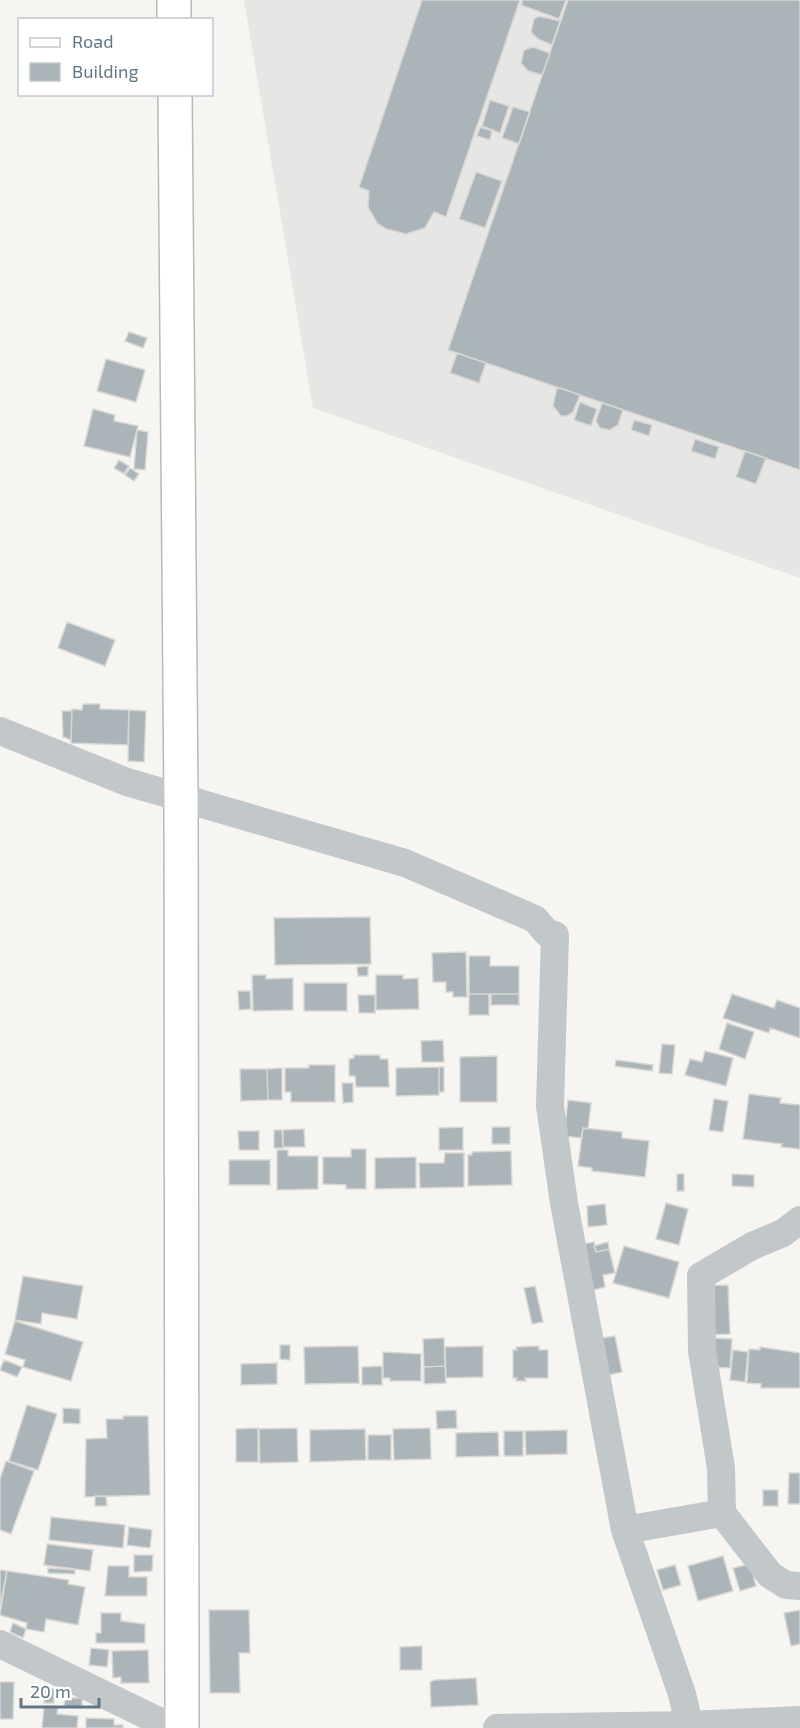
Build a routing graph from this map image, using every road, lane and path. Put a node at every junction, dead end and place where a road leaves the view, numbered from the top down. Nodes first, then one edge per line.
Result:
1 (174, 0) edge
2 (174, 18) edge
3 (175, 96) edge
4 (0, 731) edge
5 (181, 798) junction
6 (800, 1220) edge
7 (722, 1513) junction
8 (625, 1530) junction
9 (800, 1586) edge
10 (0, 1644) edge
11 (800, 1720) edge
12 (690, 1727) edge
13 (173, 1728) edge
14 (182, 1728) edge
15 (497, 1728) edge

1 - 2 street
3 - 5 street
4 - 5 street
5 - 8 street
5 - 14 street
6 - 7 street
7 - 8 street
7 - 9 street
8 - 12 street
10 - 13 street
11 - 12 street
12 - 15 street

